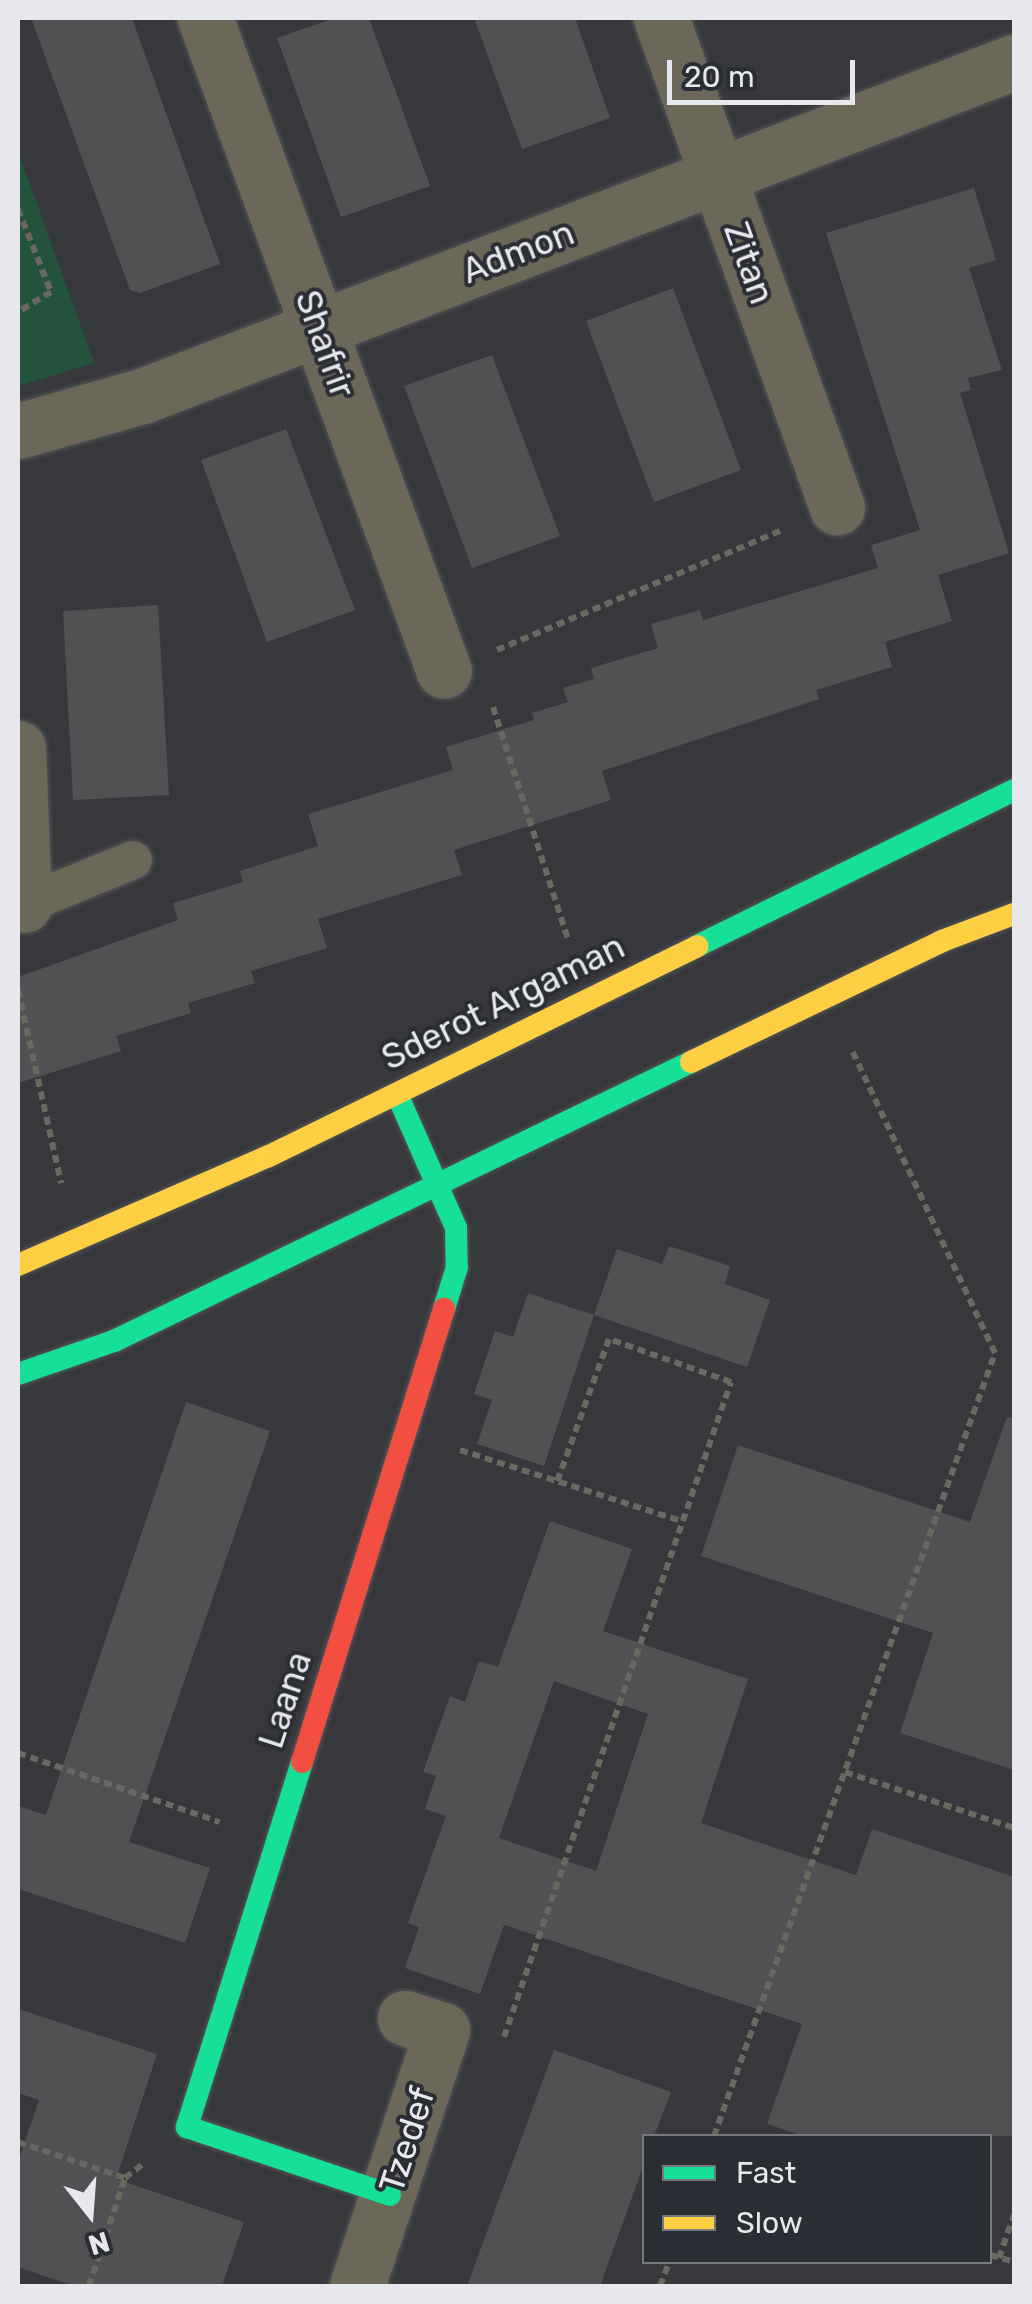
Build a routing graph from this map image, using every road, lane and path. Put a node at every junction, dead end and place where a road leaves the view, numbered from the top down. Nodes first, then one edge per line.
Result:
1 (205, 18) edge
2 (661, 18) edge
3 (1014, 62) edge
4 (717, 176) junction
5 (18, 209) edge
6 (18, 312) edge
7 (319, 328) junction
8 (18, 431) edge
9 (837, 508) joint
10 (461, 665) junction
11 (18, 748) edge
12 (1014, 790) edge
13 (133, 860) dead end
14 (21, 906) edge
15 (1014, 914) edge
16 (18, 990) edge
17 (827, 997) junction
18 (588, 1000) junction
19 (397, 1094) junction
20 (440, 1187) junction
21 (75, 1246) junction
22 (18, 1265) edge
23 (18, 1374) edge
24 (406, 1432) junction
25 (556, 1482) junction
26 (682, 1522) junction
27 (18, 1752) edge
28 (845, 1772) junction
29 (1014, 1828) edge
30 (277, 1842) junction
31 (424, 2024) joint
32 (187, 2127) junction
33 (715, 2134) edge
34 (18, 2142) edge
35 (125, 2178) junction
36 (390, 2194) junction
37 (1014, 2215) edge
38 (992, 2256) edge
39 (999, 2258) junction
40 (1014, 2262) edge
41 (89, 2286) edge
42 (358, 2286) edge

1 - 7 street, Shafrir
2 - 4 street, Zitan
3 - 4 street, Admon
4 - 7 street, Admon
4 - 9 street, Zitan
5 - 6 path
7 - 8 street, Admon
7 - 10 street, Shafrir
9 - 10 path
10 - 18 path
11 - 14 street
12 - 18 street, Sderot Argaman
13 - 14 lane
15 - 17 street
16 - 21 path
17 - 20 street
17 - 28 path
18 - 19 street, Sderot Argaman
19 - 20 street, Laana
19 - 21 street, Sderot Argaman
20 - 23 street
20 - 24 street, Laana
21 - 22 street, Sderot Argaman
24 - 25 path
24 - 30 street, Laana
25 - 26 path
25 - 26 path
26 - 31 path
27 - 30 path
28 - 29 path
28 - 33 path
30 - 32 street, Laana
31 - 36 street, Tzedef
32 - 35 path
32 - 36 street
34 - 35 path
35 - 41 path
36 - 42 street, Tzedef
37 - 39 path
38 - 39 path
39 - 40 path

